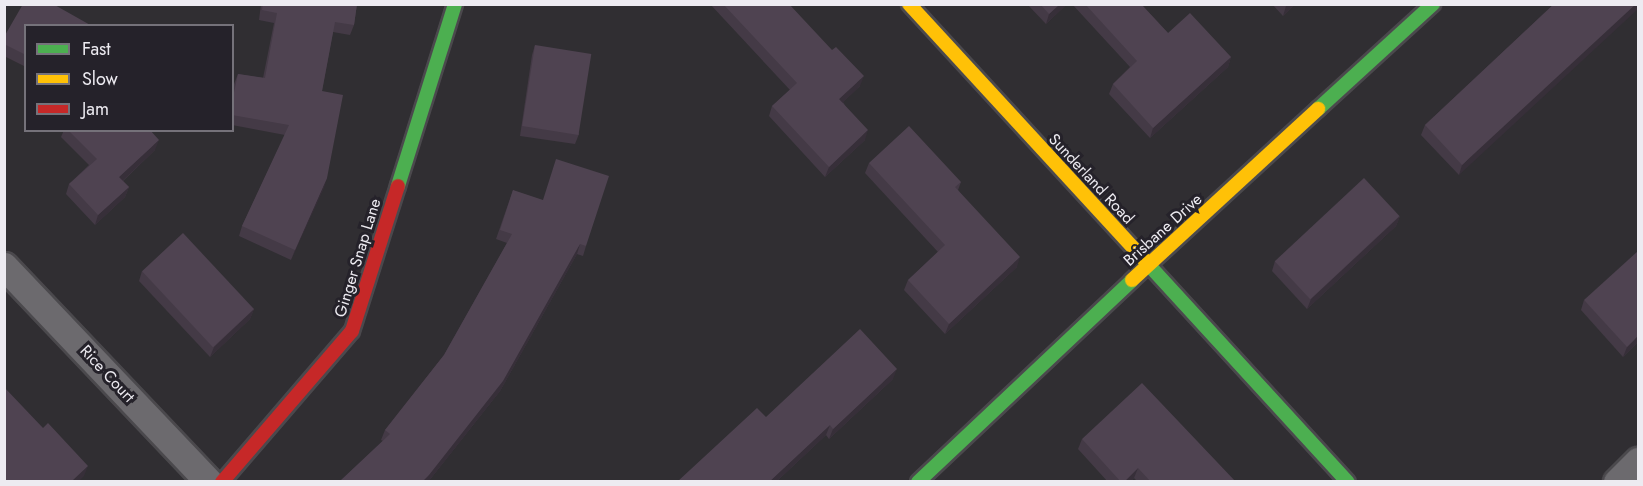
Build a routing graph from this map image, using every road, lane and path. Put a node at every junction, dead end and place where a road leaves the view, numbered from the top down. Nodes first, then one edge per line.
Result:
1 (455, 4) edge
2 (909, 4) edge
3 (1433, 4) edge
4 (1149, 265) junction
5 (4, 266) edge
6 (1638, 461) edge
7 (209, 482) edge
8 (222, 482) edge
9 (918, 482) edge
10 (1348, 482) edge
11 (1617, 482) edge

1 - 8 street, Ginger Snap Lane
2 - 4 street, Sunderland Road
3 - 4 street, Brisbane Drive
4 - 9 street, Brisbane Drive
4 - 10 street, Sunderland Road
5 - 7 street, Rice Court
6 - 11 street

